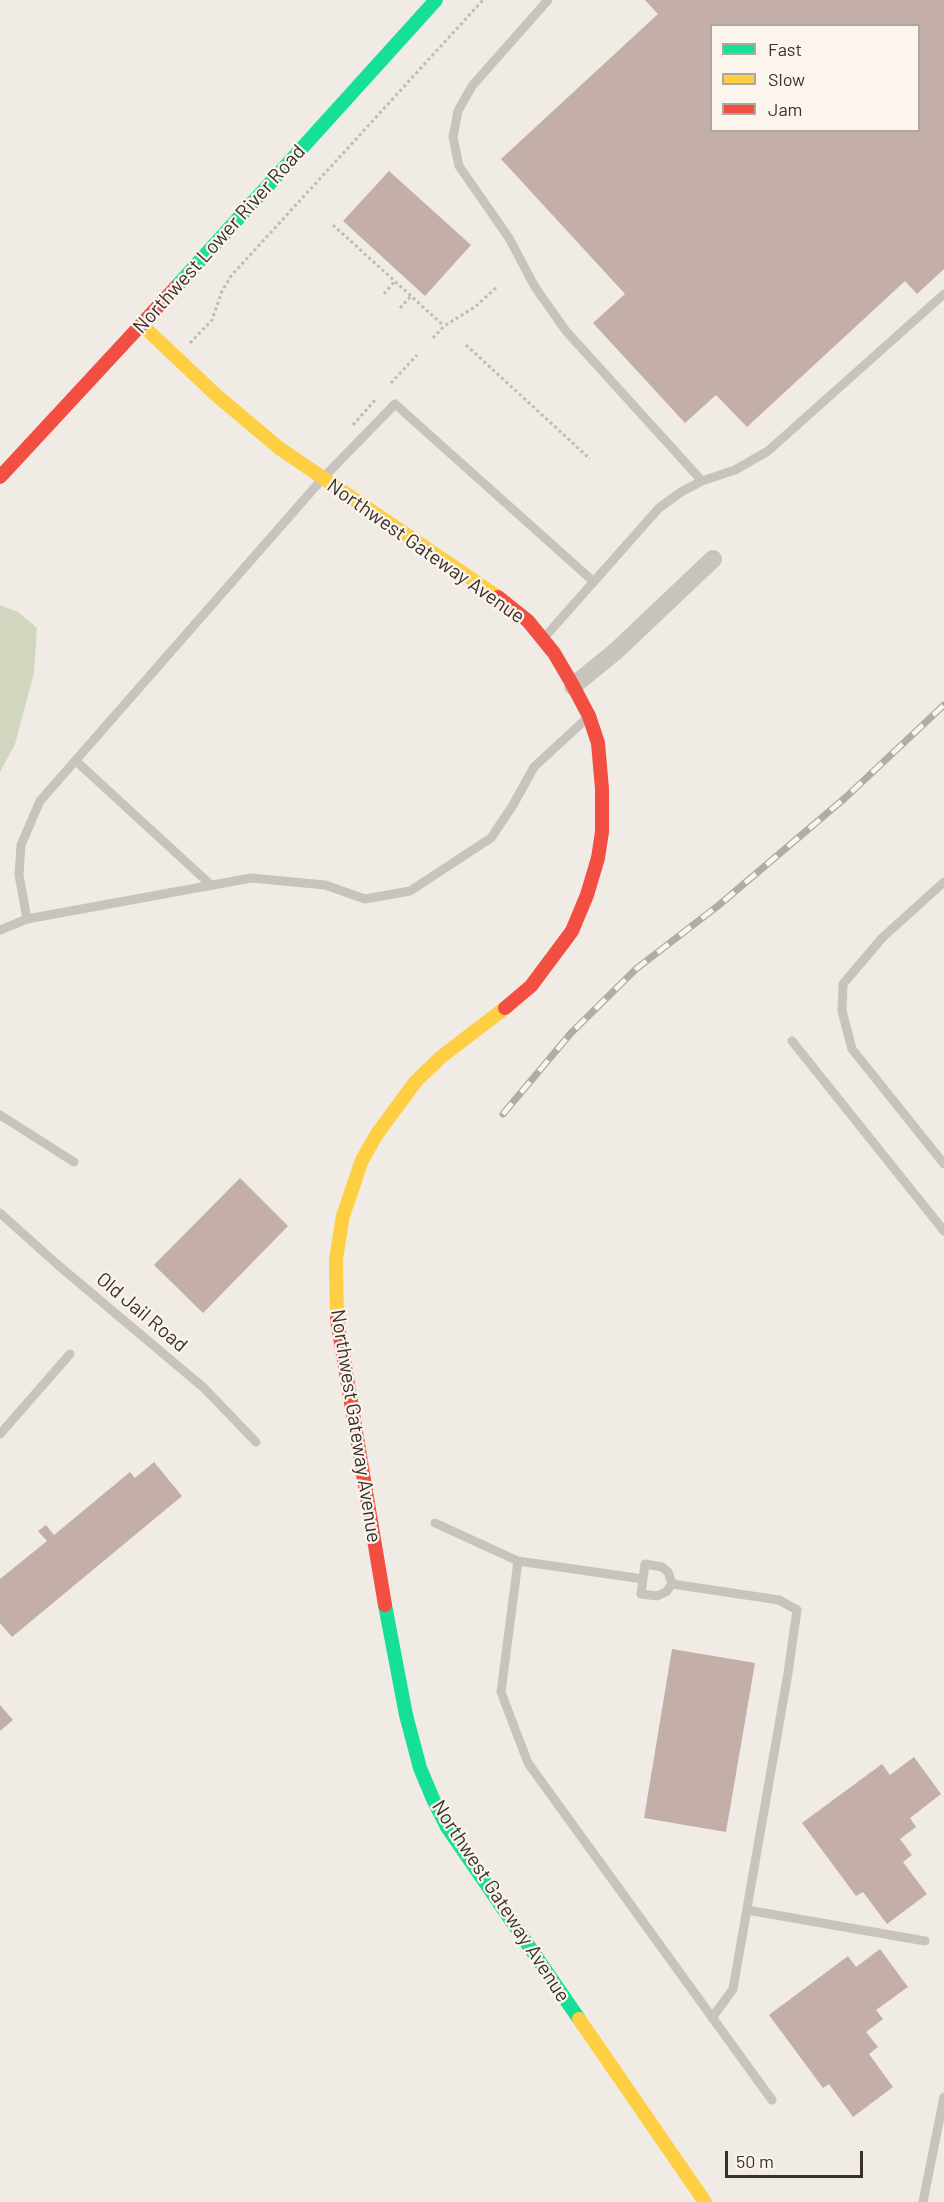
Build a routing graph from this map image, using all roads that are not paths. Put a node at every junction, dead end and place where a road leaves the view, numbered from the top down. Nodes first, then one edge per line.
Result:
1 (436, 0) edge
2 (549, 0) edge
3 (944, 294) edge
4 (142, 325) junction
5 (0, 477) edge
6 (323, 478) junction
7 (702, 481) junction
8 (713, 559) dead end
9 (594, 582) junction
10 (543, 639) junction
11 (573, 686) junction
12 (589, 716) junction
13 (76, 761) junction
14 (944, 882) edge
15 (211, 885) junction
16 (27, 919) junction
17 (0, 930) edge
18 (792, 1041) dead end
19 (0, 1115) edge
20 (74, 1162) dead end
21 (944, 1164) edge
22 (0, 1213) edge
23 (944, 1230) edge
24 (70, 1354) dead end
25 (0, 1434) edge
26 (256, 1442) dead end
27 (435, 1523) dead end
28 (518, 1561) junction
29 (643, 1579) junction
30 (672, 1584) junction
31 (747, 1910) junction
32 (925, 1941) dead end
33 (712, 2018) junction
34 (944, 2097) edge
35 (772, 2100) dead end
36 (705, 2202) edge
37 (923, 2202) edge

1 - 4 street, Northwest Lower River Road
2 - 7 lane
3 - 7 lane
4 - 5 street, Northwest Lower River Road
4 - 6 street, Northwest Gateway Avenue
6 - 9 lane
6 - 10 street, Northwest Gateway Avenue
6 - 13 lane
7 - 9 lane
8 - 11 street
9 - 10 lane
10 - 11 street, Northwest Gateway Avenue
11 - 12 street, Northwest Gateway Avenue
12 - 15 lane
12 - 36 street, Northwest Gateway Avenue
13 - 15 lane
13 - 16 lane
14 - 21 lane
15 - 16 lane
16 - 17 lane
18 - 23 lane
19 - 20 lane
22 - 26 lane, Old Jail Road
24 - 25 lane
27 - 28 lane
28 - 29 lane
28 - 33 lane
29 - 30 lane
29 - 30 lane
30 - 31 lane
31 - 32 lane
31 - 33 lane
33 - 35 lane
34 - 37 lane

